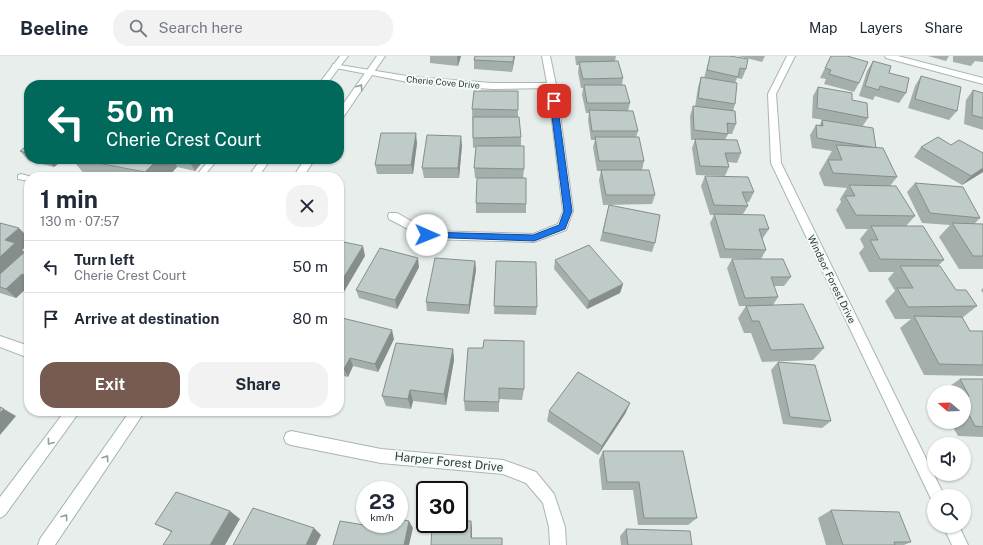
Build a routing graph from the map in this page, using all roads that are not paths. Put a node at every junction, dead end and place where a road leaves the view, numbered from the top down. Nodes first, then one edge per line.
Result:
1 (344, 56) edge
2 (381, 56) edge
3 (546, 56) edge
4 (791, 56) edge
5 (889, 56) edge
6 (336, 66) junction
7 (370, 72) junction
8 (326, 80) edge
9 (983, 81) edge
10 (552, 85) junction
11 (344, 110) edge
12 (210, 164) edge
13 (203, 172) edge
14 (21, 177) dead end
15 (24, 177) edge
16 (393, 216) dead end
17 (0, 341) edge
18 (24, 350) edge
19 (69, 416) edge
20 (135, 416) edge
21 (291, 438) dead end
22 (933, 489) edge
23 (0, 510) edge
24 (954, 533) edge
25 (46, 545) edge
26 (558, 545) edge
27 (960, 545) edge

1 - 6 street
2 - 7 street
3 - 10 street
4 - 22 street, Windsor Forest Drive
5 - 9 street
6 - 7 street, Cherie Cove Drive
6 - 8 street
7 - 10 street, Cherie Cove Drive
11 -> 7 street
10 - 16 street
12 - 13 lane
14 - 15 lane
17 - 18 street
19 -> 23 street
25 -> 20 street
21 - 26 street, Harper Forest Drive
24 - 27 street

